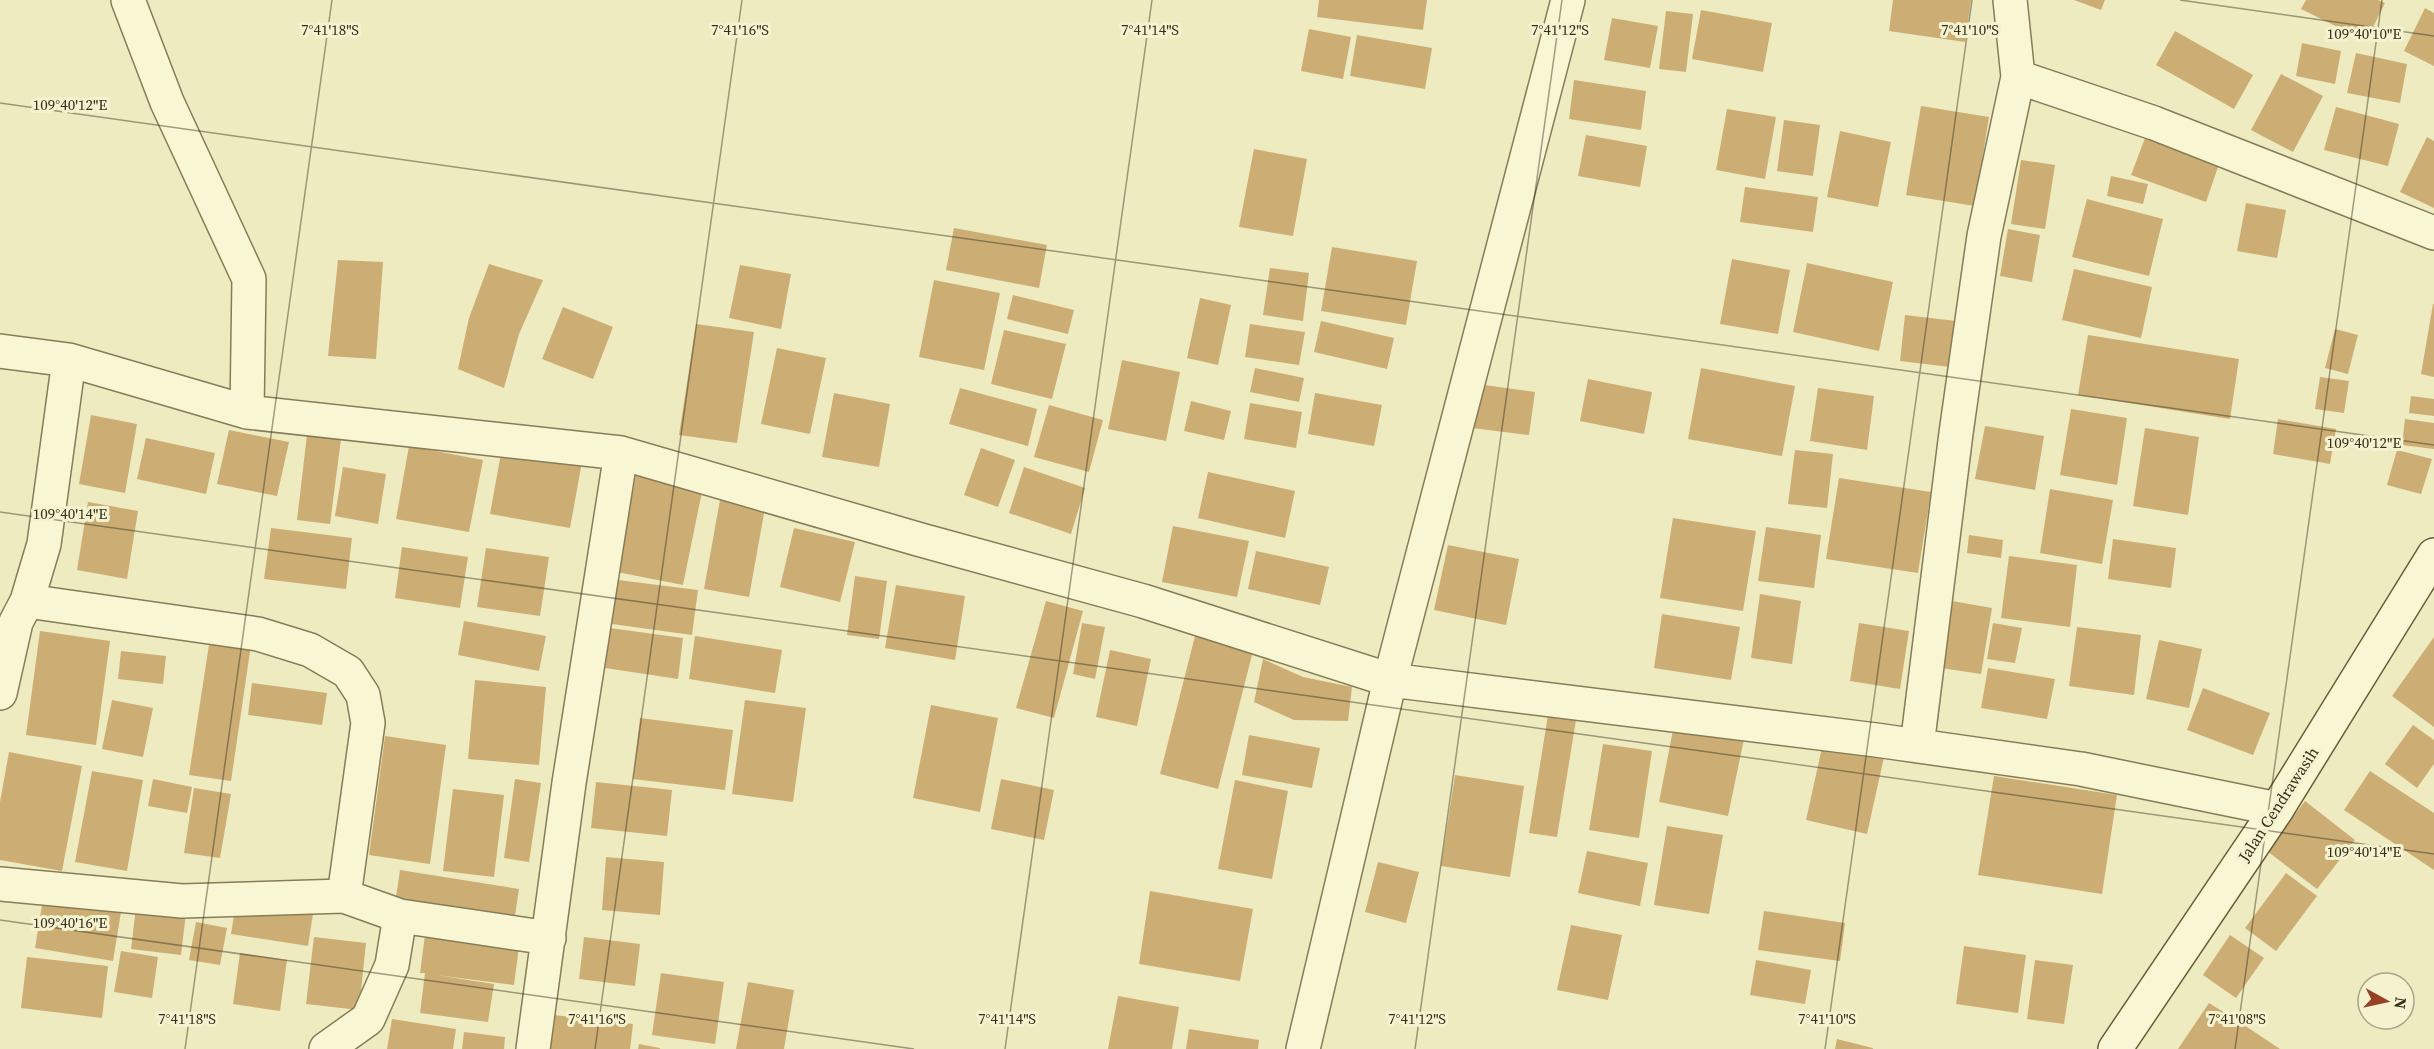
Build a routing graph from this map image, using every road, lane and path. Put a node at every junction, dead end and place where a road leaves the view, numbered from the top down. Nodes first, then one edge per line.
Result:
1 (128, 0) edge
2 (1568, 0) edge
3 (2010, 0) edge
4 (2018, 77) junction
5 (2434, 232) edge
6 (0, 351) edge
7 (69, 360) junction
8 (247, 412) junction
9 (621, 453) junction
10 (2434, 555) edge
11 (27, 601) junction
12 (1390, 680) junction
13 (0, 693) edge
14 (1917, 746) junction
15 (2277, 809) junction
16 (0, 884) edge
17 (344, 896) junction
18 (400, 916) junction
19 (549, 938) junction
20 (326, 1049) edge
21 (533, 1049) edge
22 (1303, 1049) edge
23 (2115, 1049) edge

1 - 8 street
2 - 12 street
3 - 4 street
4 - 5 street
4 - 14 street
6 - 7 street
7 - 8 street
7 - 11 street
8 - 9 street
9 - 12 street
9 - 19 street
10 - 15 street, Jalan Cendrawasih
11 - 13 street
11 - 17 street
12 - 14 street
12 - 22 street
14 - 15 street
15 - 23 street, Jalan Cendrawasih
16 - 17 street
17 - 18 street
18 - 19 street
18 - 20 street
19 - 21 street

